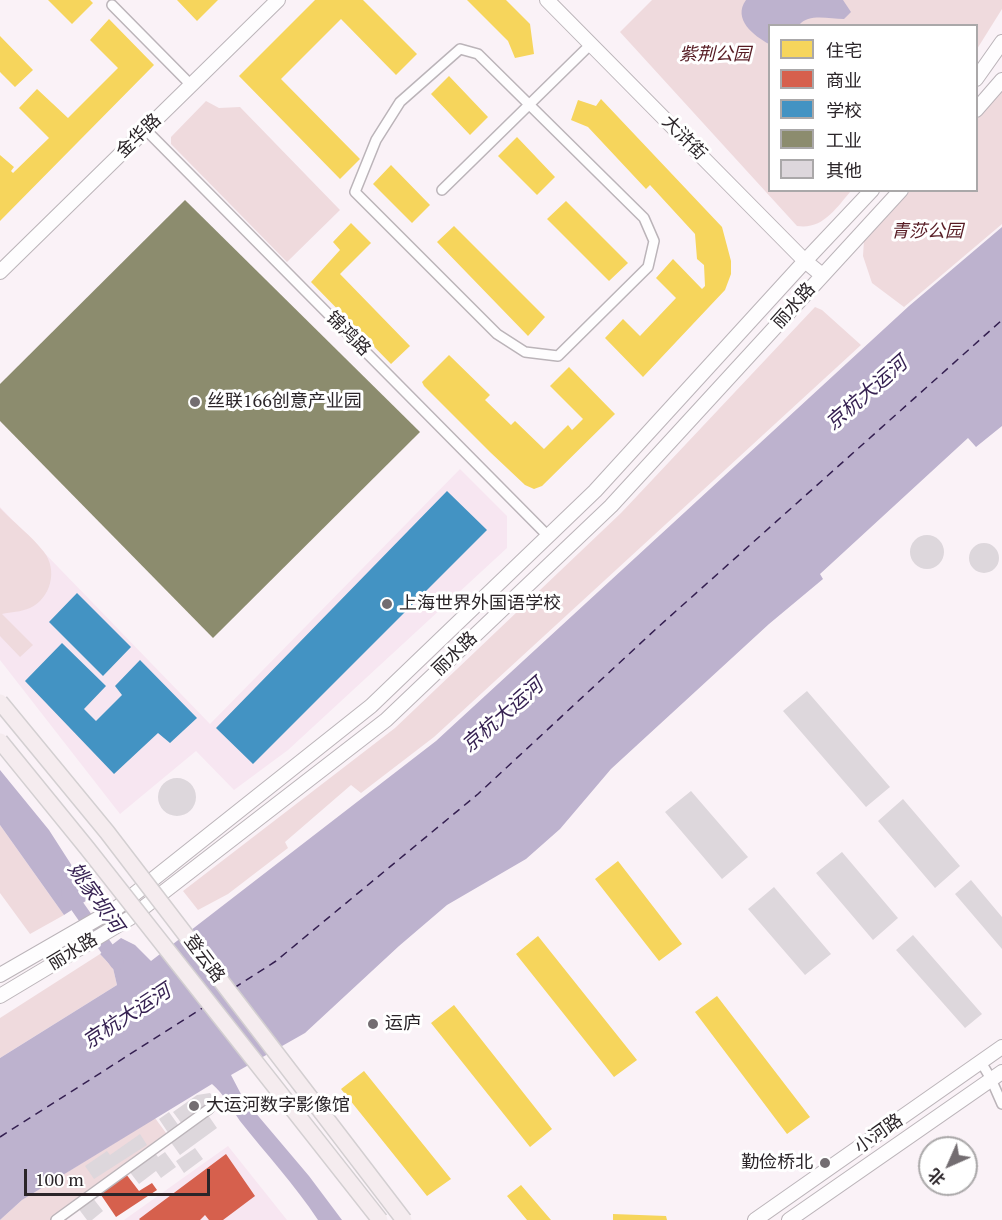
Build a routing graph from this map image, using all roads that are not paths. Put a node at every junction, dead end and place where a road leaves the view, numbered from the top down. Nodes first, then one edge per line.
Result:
1 (278, 0) edge
2 (548, 0) edge
3 (112, 5) dead end
4 (1002, 42) edge
5 (591, 44) junction
6 (978, 76) edge
7 (1002, 80) edge
8 (191, 85) junction
9 (529, 105) junction
10 (978, 108) edge
11 (146, 130) junction
12 (441, 190) dead end
13 (870, 192) edge
14 (899, 192) edge
15 (805, 261) junction
16 (0, 272) edge
17 (822, 275) junction
18 (549, 537) junction
19 (0, 702) edge
20 (0, 741) edge
21 (0, 975) edge
22 (0, 996) edge
23 (1002, 1047) edge
24 (981, 1062) junction
25 (997, 1076) edge
26 (1002, 1104) edge
27 (209, 1109) dead end
28 (56, 1220) edge
29 (380, 1220) edge
30 (404, 1220) edge
31 (755, 1220) edge
32 (789, 1220) edge

1 - 8 main road, 金华路
2 - 5 main road, 大浒街
3 - 8 street
4 - 6 main road
5 - 9 street
5 - 15 main road, 大浒街
7 - 10 main road
8 - 11 main road, 金华路
9 - 9 street
9 - 12 street
11 - 16 main road, 金华路
11 - 18 street, 锦鸿路
13 - 15 main road, 丽水路
14 - 17 main road, 丽水路
15 - 17 main road, 大浒街
15 - 18 main road, 丽水路
17 - 22 main road, 丽水路
18 - 21 main road, 丽水路
19 - 30 main road, 登云路, bridge
20 - 29 main road, 登云路, bridge
23 - 24 main road, 小河路
24 - 25 street
24 - 31 main road, 小河路
25 - 26 street
25 - 32 main road, 小河路
27 - 28 street

